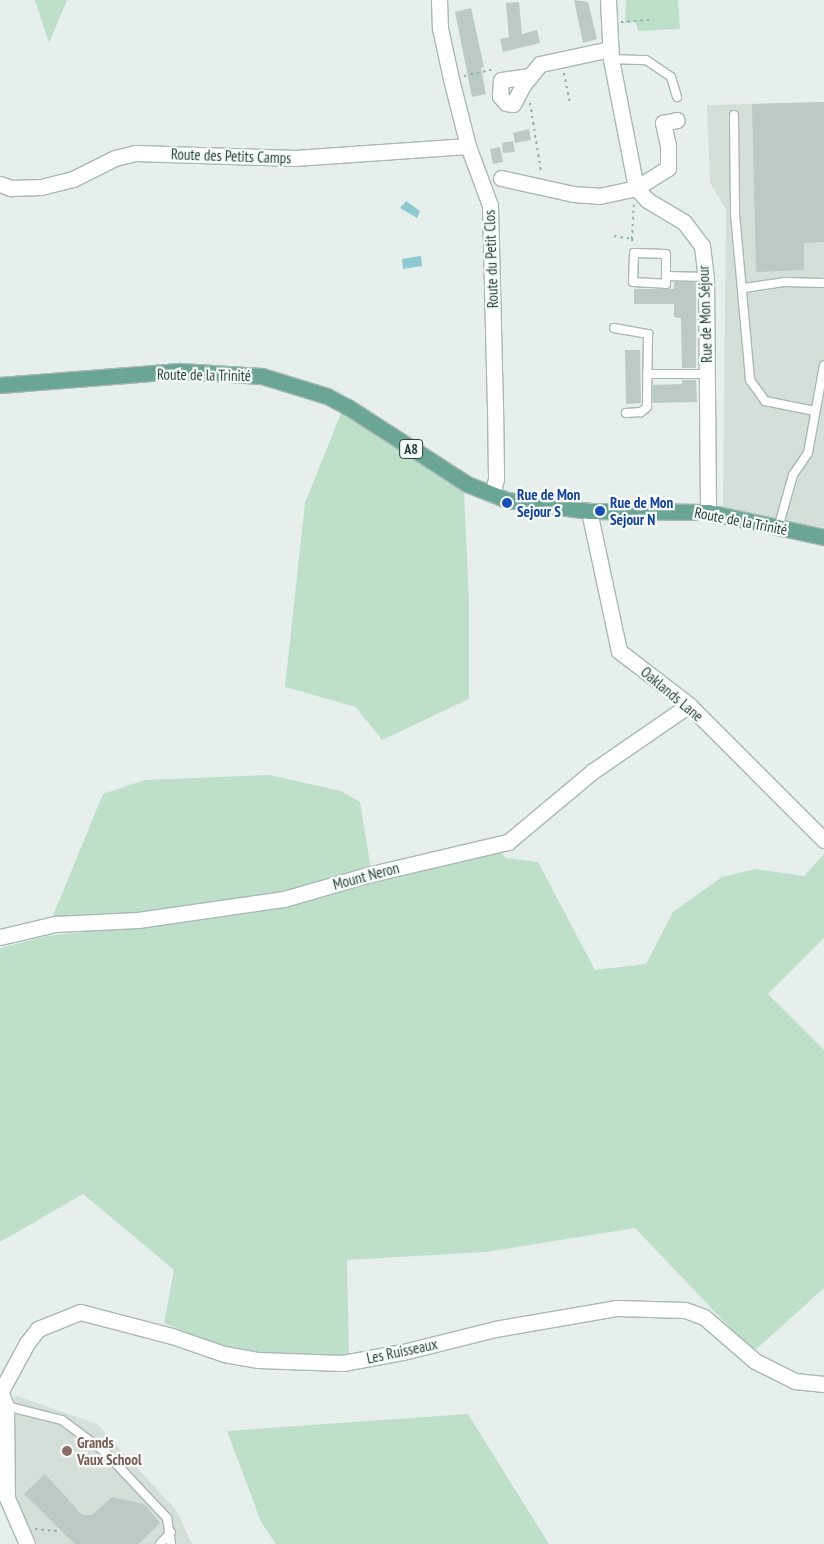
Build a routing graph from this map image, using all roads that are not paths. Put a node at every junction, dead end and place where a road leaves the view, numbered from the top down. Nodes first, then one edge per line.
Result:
1 (439, 0) edge
2 (608, 0) edge
3 (611, 54) junction
4 (526, 80) junction
5 (677, 97) dead end
6 (734, 115) dead end
7 (678, 120) dead end
8 (468, 146) junction
9 (502, 178) dead end
10 (0, 184) edge
11 (636, 188) junction
12 (666, 276) junction
13 (706, 277) junction
14 (824, 283) edge
15 (744, 288) junction
16 (614, 328) dead end
17 (824, 365) edge
18 (647, 374) junction
19 (707, 374) junction
20 (0, 385) edge
21 (815, 411) junction
22 (626, 413) dead end
23 (492, 495) junction
24 (589, 511) junction
25 (708, 512) junction
26 (778, 528) junction
27 (824, 537) edge
28 (689, 705) junction
29 (824, 840) edge
30 (0, 937) edge
31 (824, 1384) edge
32 (0, 1391) edge
33 (6, 1406) junction
34 (171, 1532) junction
35 (26, 1544) edge
36 (160, 1544) edge
37 (171, 1544) edge

1 - 8 street, Route du Petit Clos
2 - 3 street
3 - 4 street
3 - 5 lane
3 - 11 street
4 - 4 street
6 - 15 lane
7 - 11 street
8 - 10 street, Route des Petits Camps
8 - 23 street, Route du Petit Clos
9 - 11 street
11 - 13 street, Rue de Mon Séjour
12 - 12 lane
12 - 13 lane
13 - 19 street, Rue de Mon Séjour
14 - 15 lane
15 - 21 lane
16 - 18 lane
17 - 21 lane
18 - 19 lane
18 - 22 lane
19 - 25 street, Rue de Mon Séjour
20 - 23 main road, Route de la Trinité / A8
21 - 26 lane
23 - 24 main road, Route de la Trinité / A8
24 - 25 main road, Route de la Trinité / A8
24 - 28 street, Oaklands Lane
25 - 26 main road, Route de la Trinité / A8
26 - 27 main road, Route de la Trinité / A8
28 - 29 street, Oaklands Lane
28 - 30 street, Mount Neron
31 - 32 street, Les Ruisseaux
32 - 33 street
33 - 34 lane
33 - 35 street
34 - 36 lane
34 - 37 lane

